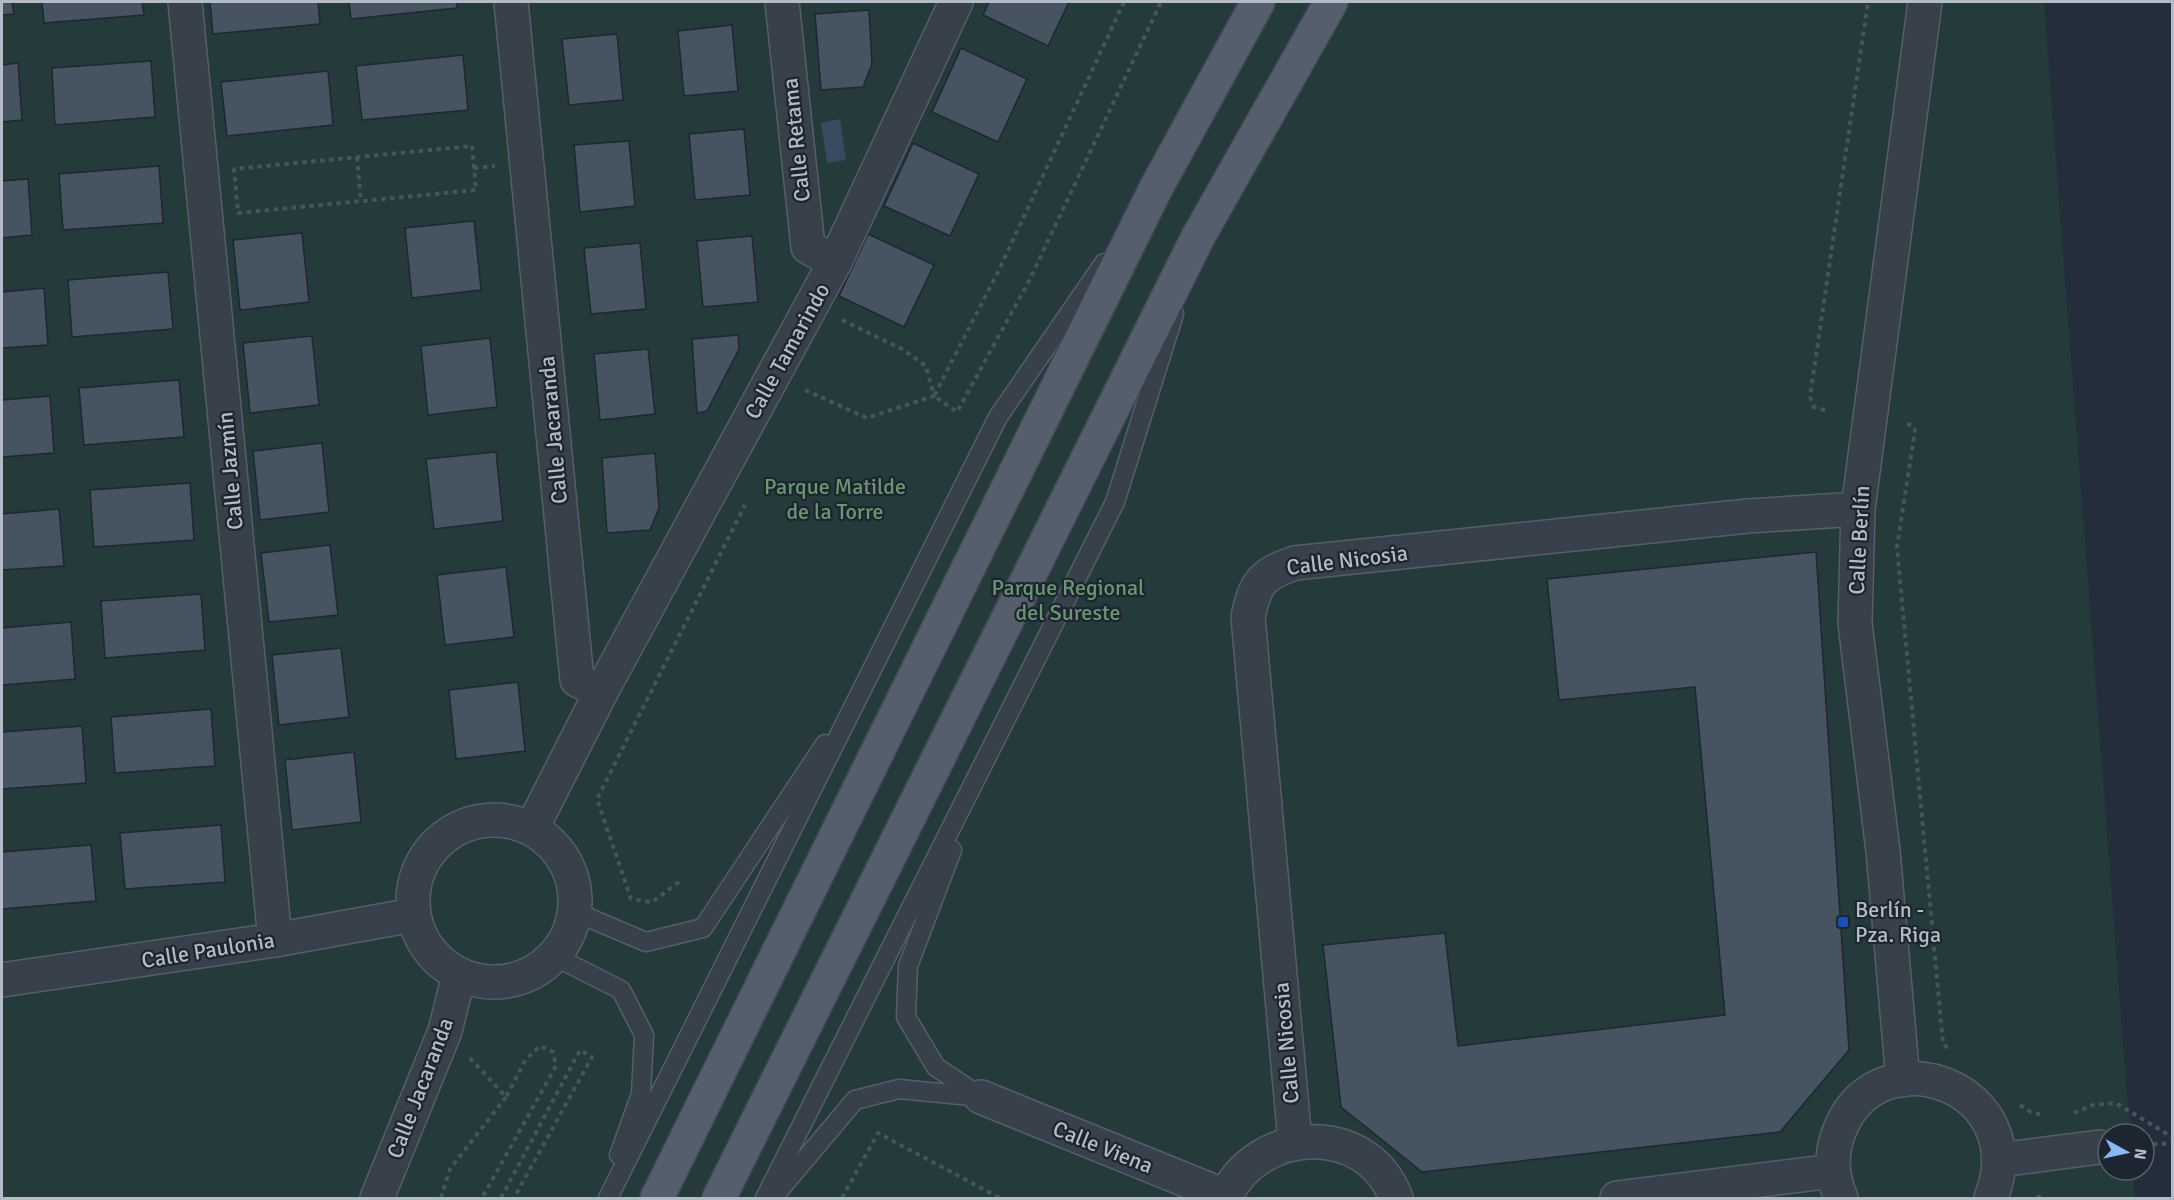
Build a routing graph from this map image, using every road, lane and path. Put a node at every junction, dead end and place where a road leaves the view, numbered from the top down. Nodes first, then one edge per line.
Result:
1 (185, 2) edge
2 (511, 2) edge
3 (782, 2) edge
4 (956, 2) edge
5 (1124, 2) edge
6 (1161, 2) edge
7 (1258, 2) edge
8 (1331, 2) edge
9 (1868, 2) edge
10 (1925, 2) edge
11 (357, 157) junction
12 (1156, 188) junction
13 (361, 201) junction
14 (1197, 237) junction
15 (835, 262) junction
16 (834, 316) dead end
17 (934, 396) junction
18 (798, 400) dead end
19 (1825, 410) dead end
20 (1907, 424) dead end
21 (750, 494) dead end
22 (1858, 509) junction
23 (870, 678) junction
24 (601, 692) junction
25 (985, 761) junction
26 (532, 828) junction
27 (679, 882) dead end
28 (575, 912) junction
29 (413, 915) junction
30 (275, 940) junction
31 (554, 957) junction
32 (459, 975) junction
33 (2, 980) edge
34 (445, 1031) junction
35 (1951, 1051) dead end
36 (1903, 1080) junction
37 (981, 1097) junction
38 (506, 1098) junction
39 (1295, 1142) junction
40 (2172, 1143) edge
41 (2156, 1144) edge
42 (2096, 1148) edge
43 (1999, 1160) junction
44 (1837, 1185) edge
45 (2044, 1194) dead end
46 (1225, 1197) edge
47 (377, 1198) edge
48 (441, 1198) edge
49 (482, 1198) edge
50 (501, 1198) edge
51 (514, 1198) edge
52 (603, 1198) edge
53 (608, 1198) edge
54 (657, 1198) edge
55 (719, 1198) edge
56 (765, 1198) edge
57 (772, 1198) edge
58 (842, 1198) edge
59 (1000, 1198) edge
60 (1396, 1198) edge
61 (1617, 1198) edge
62 (1991, 1198) edge
63 (2037, 1198) edge

1 - 30 street, Calle Jazmín
2 - 24 street, Calle Jacaranda
3 - 15 street, Calle Retama
4 - 15 street, Calle Tamarindo
5 - 17 path
6 - 17 path
7 - 12 main road
8 - 14 main road
9 - 19 path
10 - 22 street, Calle Berlín
11 - 13 path
11 - 13 path
11 - 13 path
12 - 23 lane
12 - 54 main road
14 - 25 lane
14 - 55 main road
15 - 24 street, Calle Tamarindo
16 - 17 path
17 - 18 path
20 - 35 path
21 - 27 path
22 - 36 street, Calle Berlín
22 - 39 street, Calle Nicosia
23 - 28 lane
23 - 53 lane
24 - 26 street
25 - 37 lane
25 - 56 lane
26 - 28 street
26 - 29 street
28 - 31 street
29 - 30 street, Calle Paulonia
29 - 32 street
30 - 33 street, Calle Paulonia
31 - 32 street
31 - 52 lane
32 - 34 street, Calle Jacaranda
34 - 38 path
34 - 47 street, Calle Jacaranda
36 - 43 street
36 - 44 street
37 - 46 street, Calle Viena
37 - 57 lane
38 - 48 path
38 - 49 path
39 - 46 street
39 - 60 street
40 - 41 path
42 - 43 street
43 - 62 street
44 - 61 street
45 - 63 path
50 - 51 path
58 - 59 path

